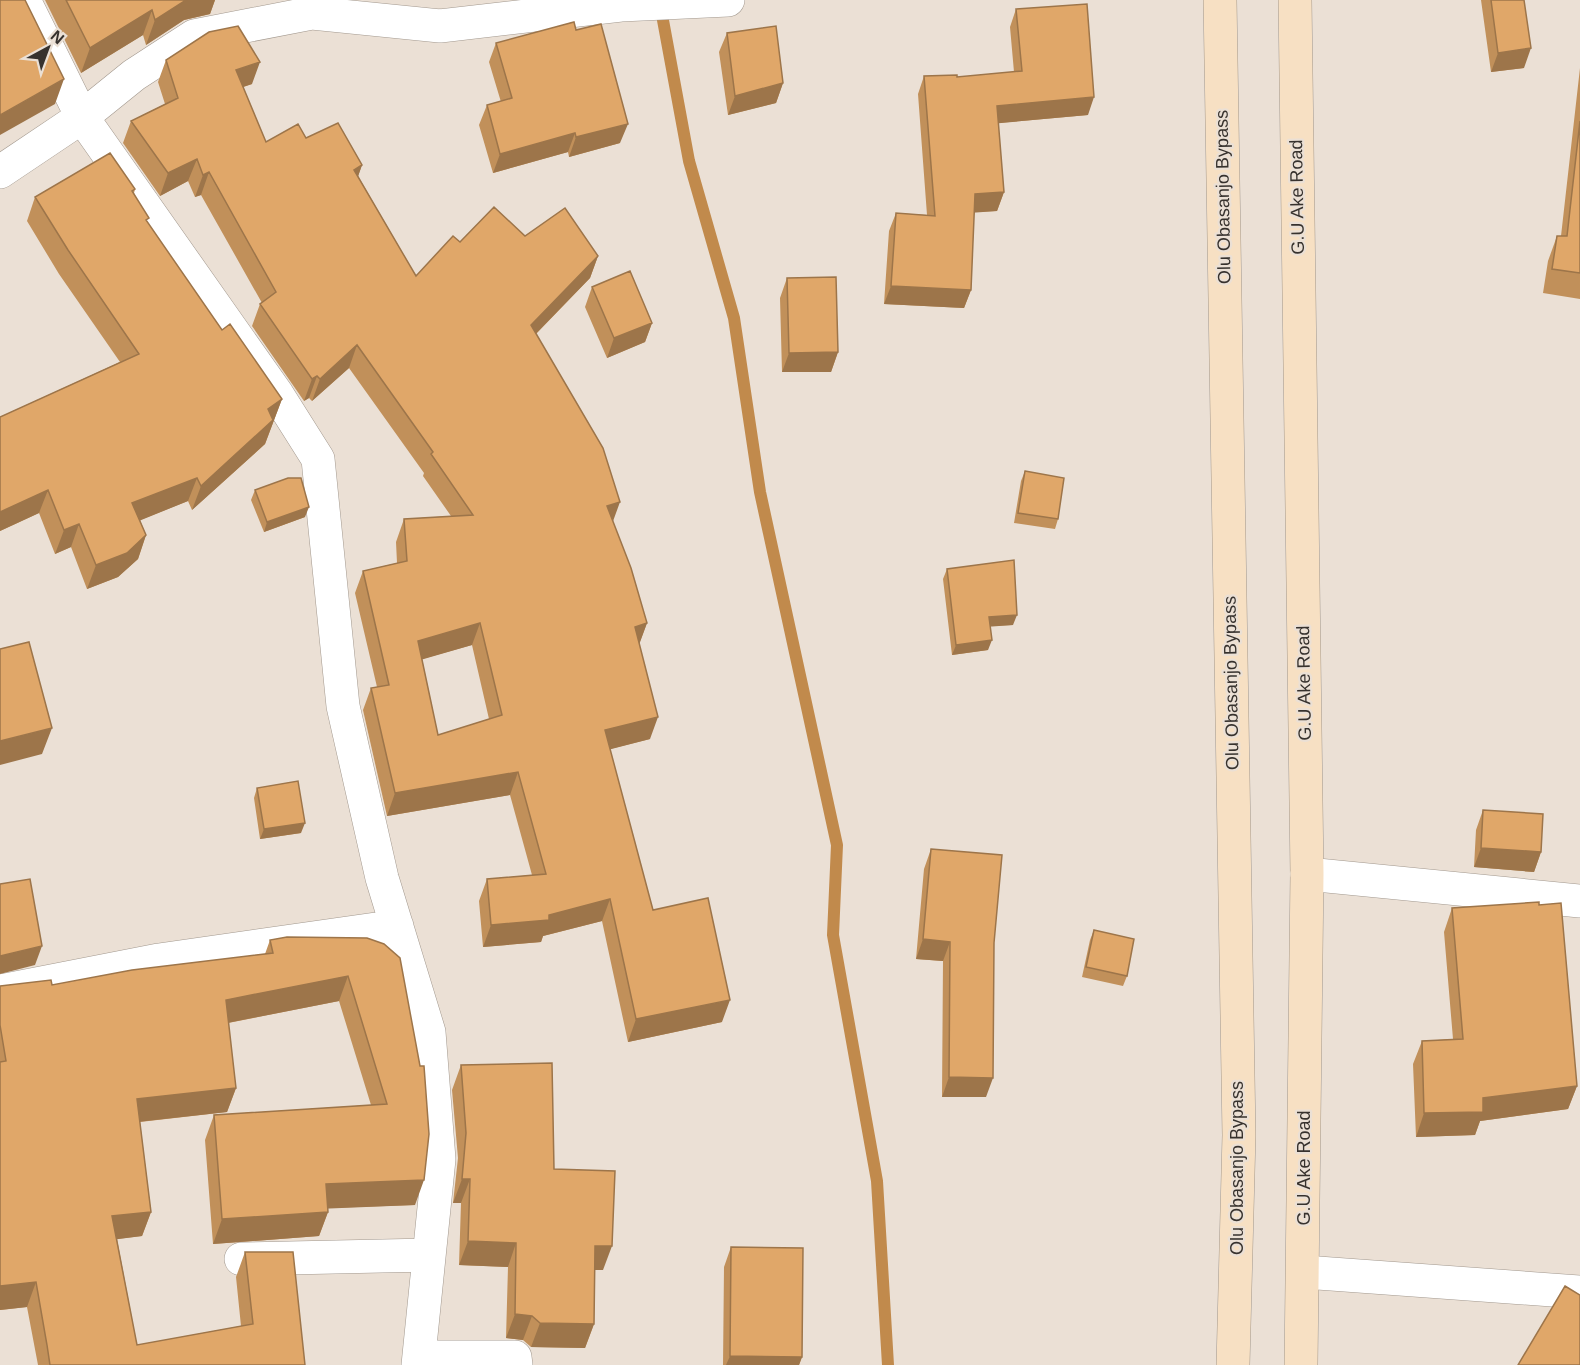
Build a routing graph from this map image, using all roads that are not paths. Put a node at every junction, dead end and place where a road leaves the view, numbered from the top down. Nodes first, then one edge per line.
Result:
1 (24, 0) edge
2 (728, 0) edge
3 (1220, 0) edge
4 (1295, 0) edge
5 (82, 117) junction
6 (0, 172) edge
7 (1307, 874) junction
8 (1580, 901) edge
9 (397, 926) junction
10 (0, 991) edge
11 (429, 1255) junction
12 (241, 1259) dead end
13 (1304, 1272) junction
14 (1580, 1292) edge
15 (418, 1361) edge
16 (516, 1365) edge
17 (1233, 1365) edge
18 (1301, 1365) edge

1 - 5 street
2 - 5 street
3 - 17 main road, Olu Obasanjo Bypass
4 - 7 main road, G.U Ake Road
5 - 6 street
5 - 9 street
7 - 8 street
7 - 13 main road, G.U Ake Road
9 - 10 street
9 - 11 street
11 - 12 street
11 - 15 street
13 - 14 street
13 - 18 main road, G.U Ake Road
15 - 16 street

